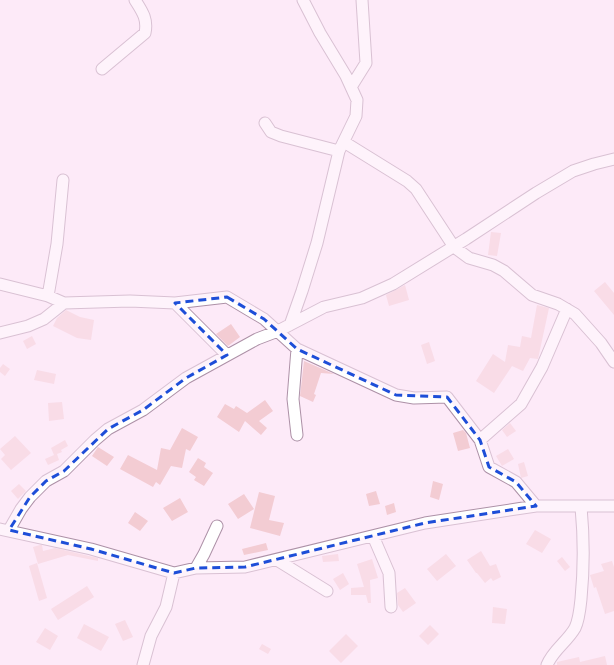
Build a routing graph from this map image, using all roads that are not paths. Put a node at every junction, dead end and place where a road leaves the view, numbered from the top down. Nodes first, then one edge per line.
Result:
1 (135, 0) edge
2 (303, 0) edge
3 (362, 0) edge
4 (102, 69) dead end
5 (351, 88) junction
6 (265, 123) dead end
7 (342, 146) junction
8 (614, 159) edge
9 (63, 180) dead end
10 (454, 247) junction
11 (0, 284) edge
12 (48, 296) junction
13 (64, 303) junction
14 (175, 303) junction
15 (567, 309) junction
16 (290, 325) junction
17 (278, 331) junction
18 (0, 333) edge
19 (297, 349) junction
20 (227, 355) junction
21 (614, 362) edge
22 (297, 435) dead end
23 (480, 440) junction
24 (536, 506) junction
25 (614, 506) edge
26 (581, 507) junction
27 (217, 526) dead end
28 (5, 530) edge
29 (373, 536) junction
30 (277, 560) junction
31 (196, 568) junction
32 (174, 572) junction
33 (327, 591) dead end
34 (391, 607) dead end
35 (143, 665) edge
36 (547, 665) edge

1 - 4 street
2 - 5 street
3 - 5 street
5 - 7 street
6 - 7 street
7 - 10 street
7 - 16 street
8 - 10 street
9 - 12 street
10 - 15 street
10 - 16 street
11 - 12 street
12 - 13 street
13 - 14 street
13 - 18 street
14 - 17 street
14 - 20 street
15 - 21 street
15 - 23 street
16 - 17 street
17 - 19 street
17 - 20 street
19 - 22 street
19 - 23 street
20 - 28 street
23 - 24 street
24 - 26 street
24 - 29 street
25 - 26 street
26 - 36 street
27 - 31 street
28 - 32 street
29 - 30 street
29 - 34 street
30 - 31 street
30 - 33 street
31 - 32 street
32 - 35 street

